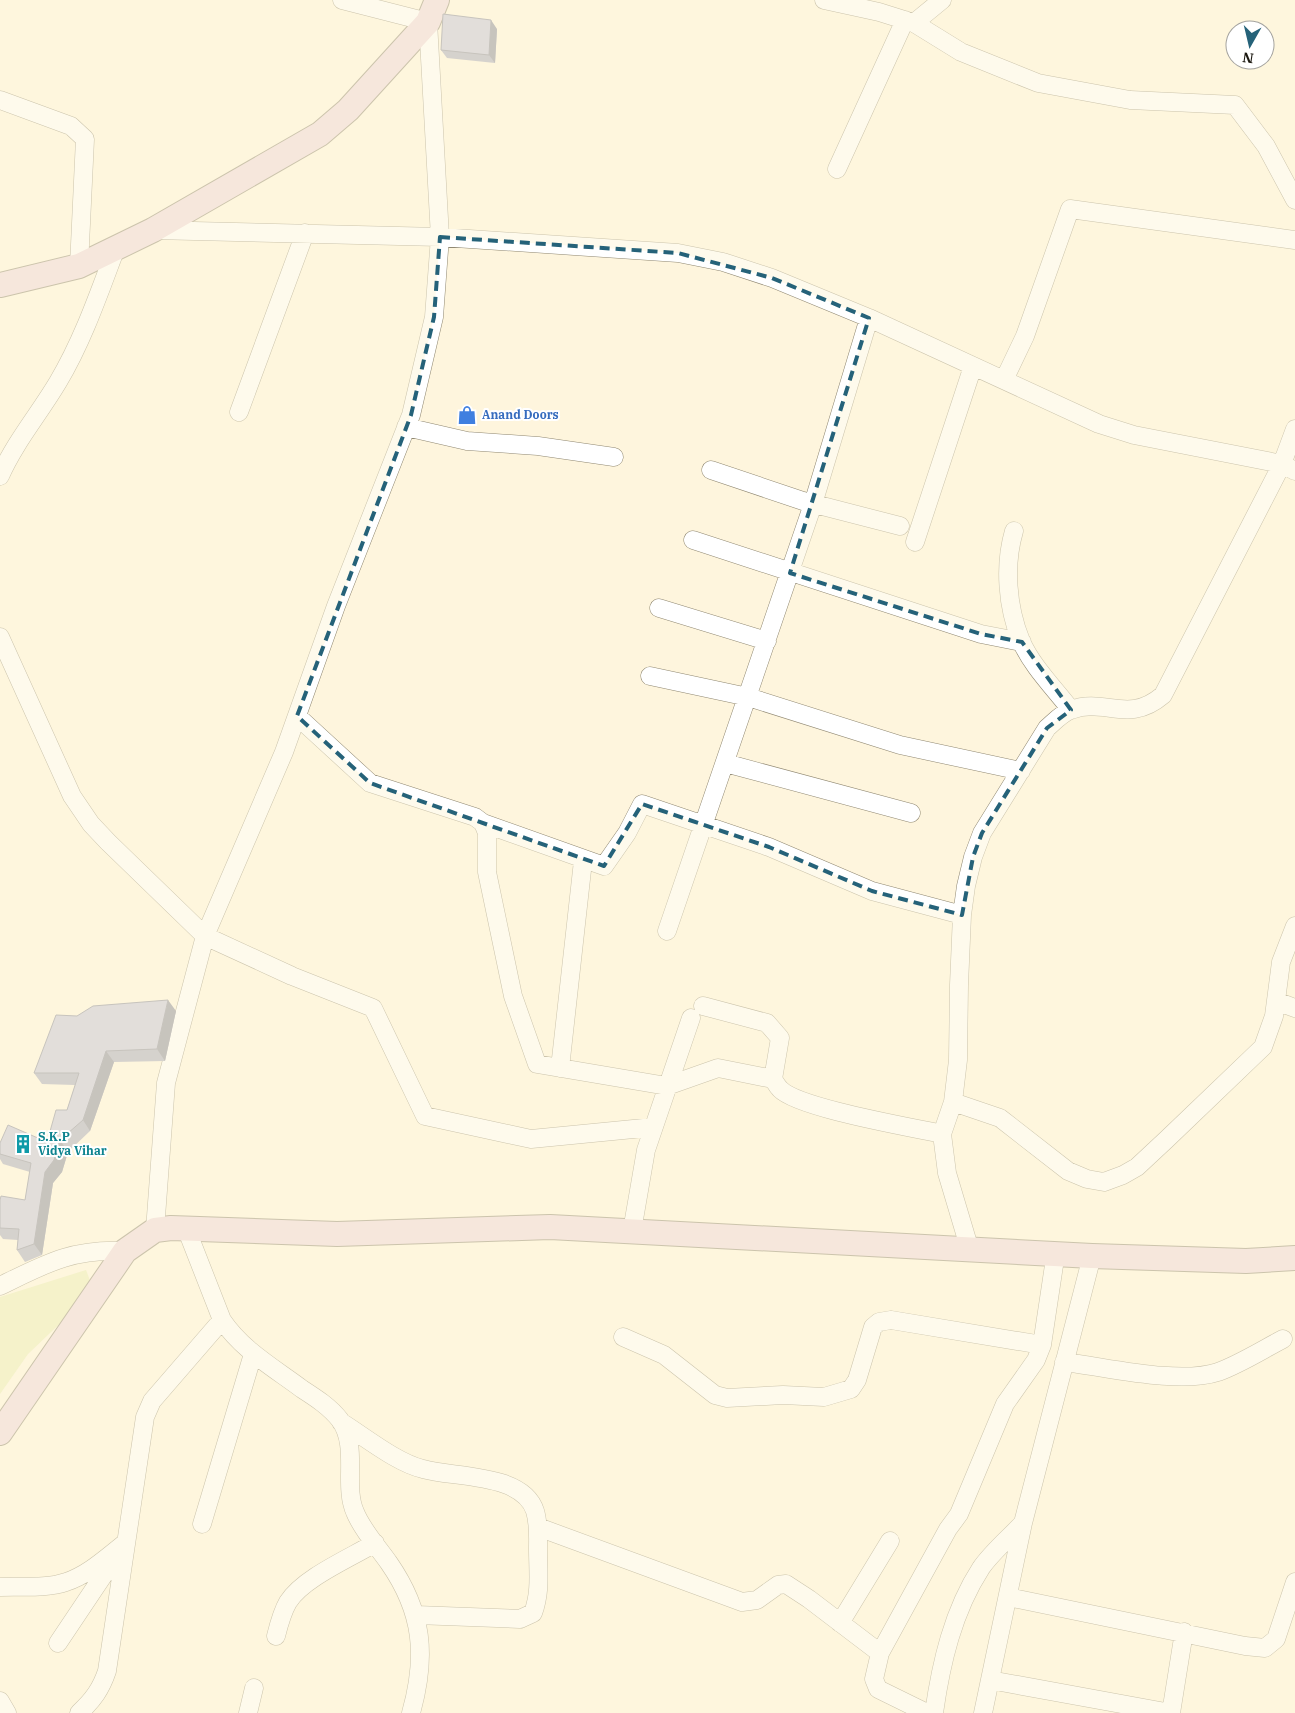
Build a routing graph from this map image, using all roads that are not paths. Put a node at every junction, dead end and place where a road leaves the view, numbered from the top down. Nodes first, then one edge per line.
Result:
1 (342, 0) edge
2 (437, 0) edge
3 (824, 0) edge
4 (942, 0) edge
5 (428, 22) junction
6 (910, 22) junction
7 (0, 100) edge
8 (837, 169) dead end
9 (1295, 200) edge
10 (153, 230) junction
11 (305, 233) junction
12 (440, 237) junction
13 (1295, 240) edge
14 (116, 248) junction
15 (78, 266) junction
16 (0, 285) edge
17 (869, 318) junction
18 (973, 366) junction
19 (1004, 380) junction
20 (238, 412) dead end
21 (406, 427) junction
22 (1295, 429) edge
23 (614, 456) dead end
24 (1288, 468) edge
25 (711, 470) dead end
26 (0, 476) edge
27 (813, 504) junction
28 (900, 526) dead end
29 (1014, 531) dead end
30 (693, 540) dead end
31 (915, 542) dead end
32 (790, 572) junction
33 (659, 608) dead end
34 (0, 636) edge
35 (767, 641) junction
36 (1022, 642) junction
37 (650, 676) dead end
38 (748, 697) junction
39 (1071, 710) junction
40 (297, 716) junction
41 (726, 763) junction
42 (1020, 771) junction
43 (911, 813) dead end
44 (483, 823) junction
45 (703, 826) junction
46 (583, 861) junction
47 (962, 915) junction
48 (1295, 926) edge
49 (667, 932) dead end
50 (205, 936) junction
51 (1276, 1002) junction
52 (1295, 1008) edge
53 (560, 1068) junction
54 (774, 1079) junction
55 (667, 1086) junction
56 (953, 1102) junction
57 (654, 1127) junction
58 (942, 1134) junction
59 (186, 1228) junction
60 (154, 1230) junction
61 (632, 1231) junction
62 (970, 1250) junction
63 (125, 1251) junction
64 (1056, 1252) junction
65 (1092, 1256) junction
66 (1295, 1258) edge
67 (0, 1286) edge
68 (222, 1320) junction
69 (623, 1337) dead end
70 (1283, 1339) dead end
71 (1042, 1345) junction
72 (253, 1354) junction
73 (1064, 1362) junction
74 (341, 1422) junction
75 (0, 1433) edge
76 (1023, 1523) junction
77 (202, 1524) dead end
78 (538, 1527) junction
79 (890, 1541) dead end
80 (125, 1543) junction
81 (375, 1543) junction
82 (1295, 1582) edge
83 (0, 1587) edge
84 (1008, 1597) junction
85 (416, 1615) junction
86 (840, 1622) junction
87 (1184, 1632) junction
88 (276, 1636) dead end
89 (58, 1643) dead end
90 (880, 1653) junction
91 (990, 1680) junction
92 (254, 1688) dead end
93 (0, 1701) edge
94 (7, 1713) edge
95 (79, 1713) edge
96 (248, 1713) edge
97 (411, 1713) edge
98 (927, 1713) edge
99 (934, 1713) edge
100 (983, 1713) edge
101 (1171, 1713) edge

1 - 5 street
2 - 5 main road
3 - 6 street
4 - 6 street
5 - 10 main road
5 - 12 street
6 - 8 street
6 - 9 street
7 - 15 street
10 - 11 street
10 - 14 main road
11 - 12 street
11 - 20 street
12 - 17 street
12 - 21 street
13 - 19 street
14 - 15 main road
14 - 26 street
15 - 16 main road
17 - 18 street
17 - 27 street
18 - 19 street
18 - 31 street
19 - 24 street
21 - 23 street
21 - 40 street
22 - 24 street
24 - 39 street
25 - 27 street
27 - 28 street
27 - 32 street
29 - 36 street
30 - 32 street
32 - 35 street
32 - 36 street
33 - 35 street
34 - 50 street
35 - 38 street
36 - 39 street
37 - 38 street
38 - 41 street
38 - 42 street
39 - 42 street
40 - 44 street
40 - 50 street
41 - 43 street
41 - 45 street
42 - 47 street
44 - 46 street
44 - 53 street
45 - 46 street
45 - 47 street
45 - 49 street
46 - 53 street
47 - 56 street
48 - 51 street
50 - 57 street
50 - 60 street
51 - 52 street
51 - 56 street
53 - 55 street
54 - 55 street
54 - 55 street
54 - 58 street
55 - 57 street
56 - 58 street
57 - 61 street
58 - 62 street
59 - 60 main road
59 - 61 main road
59 - 68 street
60 - 63 main road
61 - 62 main road
62 - 64 main road
63 - 67 street
63 - 75 main road
64 - 65 main road
64 - 71 street
65 - 66 main road
65 - 73 street
68 - 72 street
68 - 80 street
69 - 71 street
70 - 73 street
71 - 90 street
72 - 74 street
72 - 77 street
73 - 76 street
74 - 78 street
74 - 81 street
76 - 84 street
76 - 99 street
78 - 85 street
78 - 86 street
79 - 86 street
80 - 83 street
80 - 89 street
80 - 95 street
81 - 85 street
81 - 88 street
82 - 87 street
84 - 87 street
84 - 91 street
85 - 97 street
86 - 90 street
87 - 101 street
90 - 98 street
91 - 100 street
91 - 101 street
92 - 96 street
93 - 94 street

